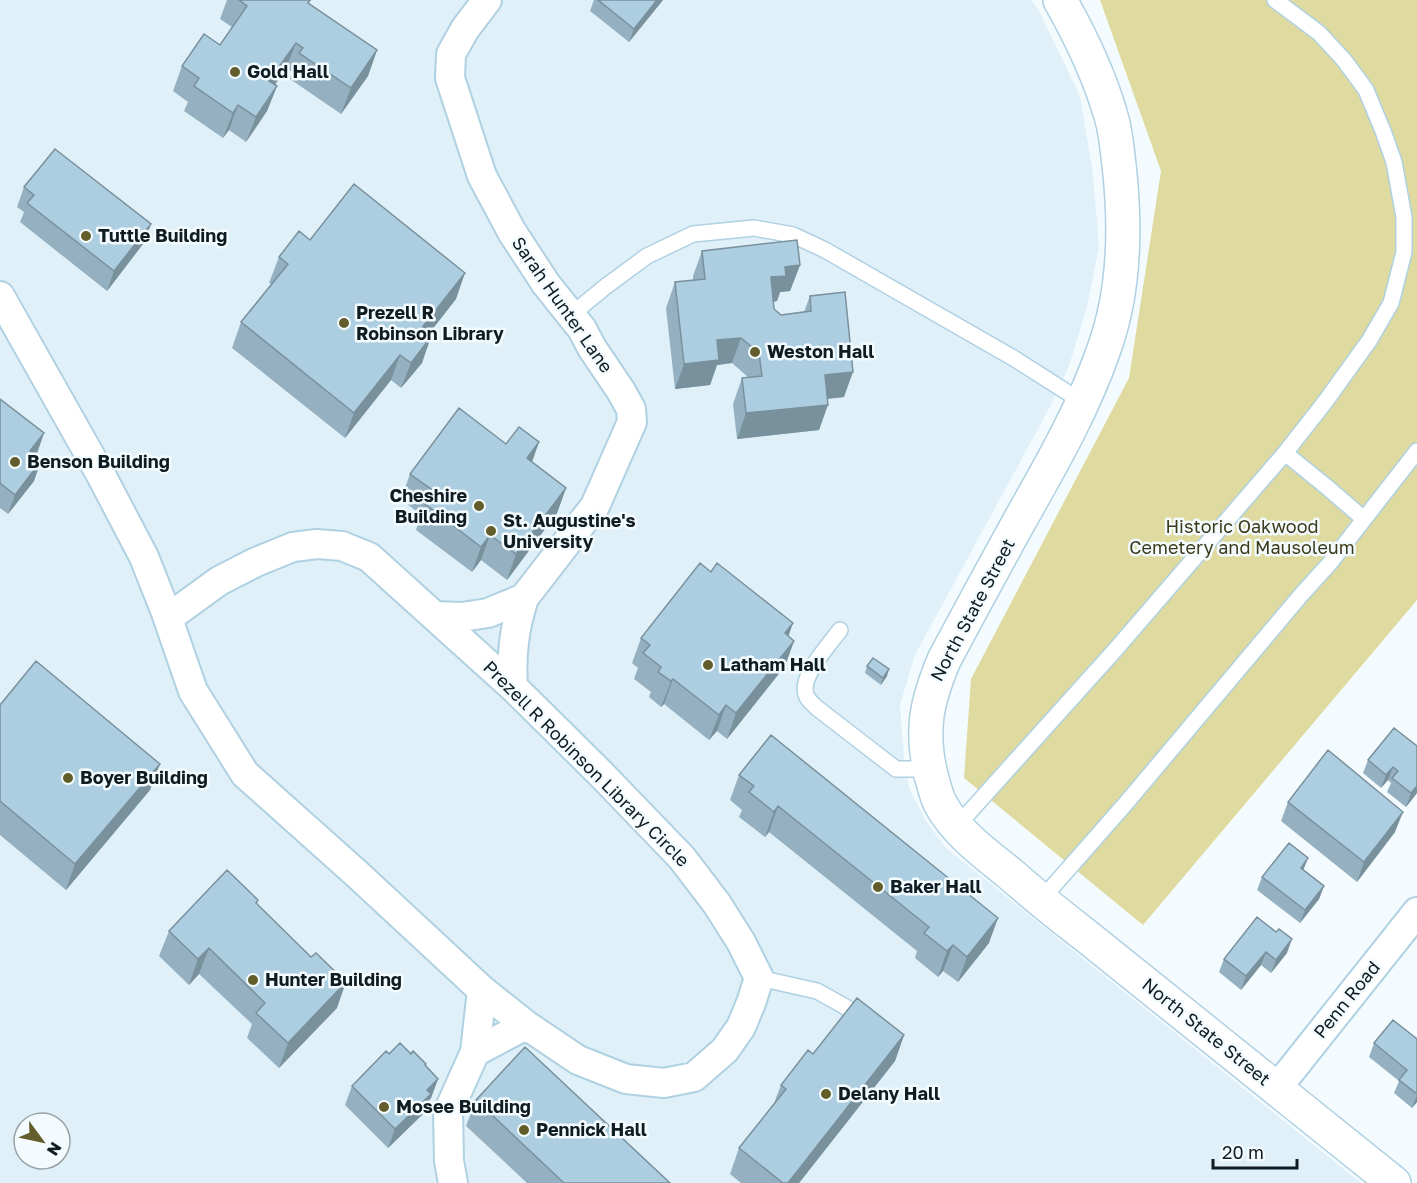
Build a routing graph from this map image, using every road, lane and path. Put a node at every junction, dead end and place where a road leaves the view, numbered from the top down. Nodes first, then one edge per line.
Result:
1 (487, 0) edge
2 (1060, 0) edge
3 (1275, 0) edge
4 (0, 296) edge
5 (571, 315) junction
6 (1083, 403) junction
7 (1417, 451) edge
8 (1285, 453) junction
9 (1364, 519) junction
10 (524, 598) junction
11 (434, 616) junction
12 (168, 618) junction
13 (840, 630) dead end
14 (513, 687) junction
15 (930, 769) junction
16 (956, 827) junction
17 (1041, 900) junction
18 (1417, 912) edge
19 (759, 978) junction
20 (482, 990) junction
21 (526, 1025) junction
22 (883, 1032) edge
23 (475, 1052) junction
24 (1276, 1088) junction
25 (453, 1183) edge
26 (1394, 1183) edge

1 - 5 street, Sarah Hunter Lane
2 - 6 street, North State Street
3 - 8 lane
4 - 12 street
5 - 6 lane
5 - 10 street, Sarah Hunter Lane
6 - 15 street, North State Street
7 - 9 lane
8 - 9 lane
8 - 16 lane
9 - 17 lane
10 - 11 street
10 - 14 street, Sarah Hunter Lane
11 - 12 street, Prezell R Robinson Library Circle
11 - 14 street, Prezell R Robinson Library Circle
12 - 20 street
13 - 15 lane
14 - 19 street, Prezell R Robinson Library Circle
15 - 16 street, North State Street
16 - 17 street, North State Street
17 - 24 street, North State Street
18 - 24 street, Penn Road
19 - 21 street
19 - 22 lane
20 - 21 street
20 - 23 street
21 - 23 street
23 - 25 street
24 - 26 street, North State Street

